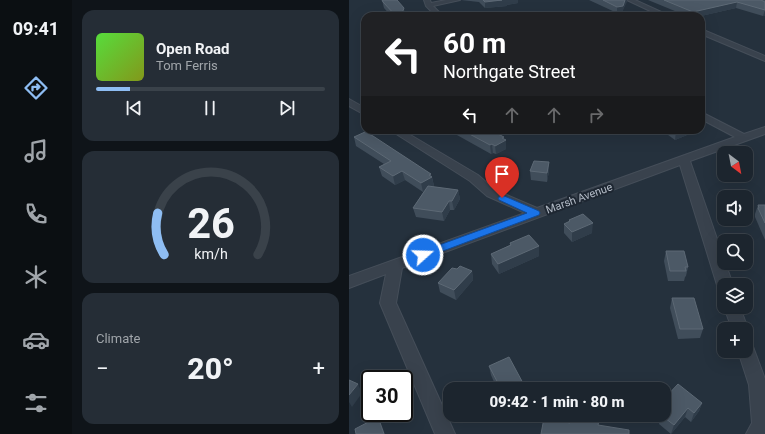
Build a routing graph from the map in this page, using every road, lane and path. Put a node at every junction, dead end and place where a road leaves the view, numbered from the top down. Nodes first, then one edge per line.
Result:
1 (457, 0) edge
2 (630, 0) edge
3 (428, 2) edge
4 (437, 12) edge
5 (658, 12) edge
6 (705, 33) edge
7 (765, 59) edge
8 (349, 102) edge
9 (361, 110) edge
10 (705, 117) edge
11 (765, 130) edge
12 (402, 134) edge
13 (744, 138) junction
14 (684, 160) junction
15 (536, 213) junction
16 (395, 265) junction
17 (723, 278) edge
18 (349, 282) edge
19 (749, 358) edge
20 (445, 434) edge
21 (756, 434) edge

1 - 3 street
2 - 5 street
3 - 4 street
6 - 7 street
8 - 9 street
10 - 13 street
11 - 13 street, Marsh Avenue
12 - 15 street
13 - 14 street, Marsh Avenue
14 - 15 street, Marsh Avenue
14 - 17 street
15 - 16 street, Marsh Avenue
16 - 18 street, Marsh Avenue
16 - 20 street
19 - 21 street

